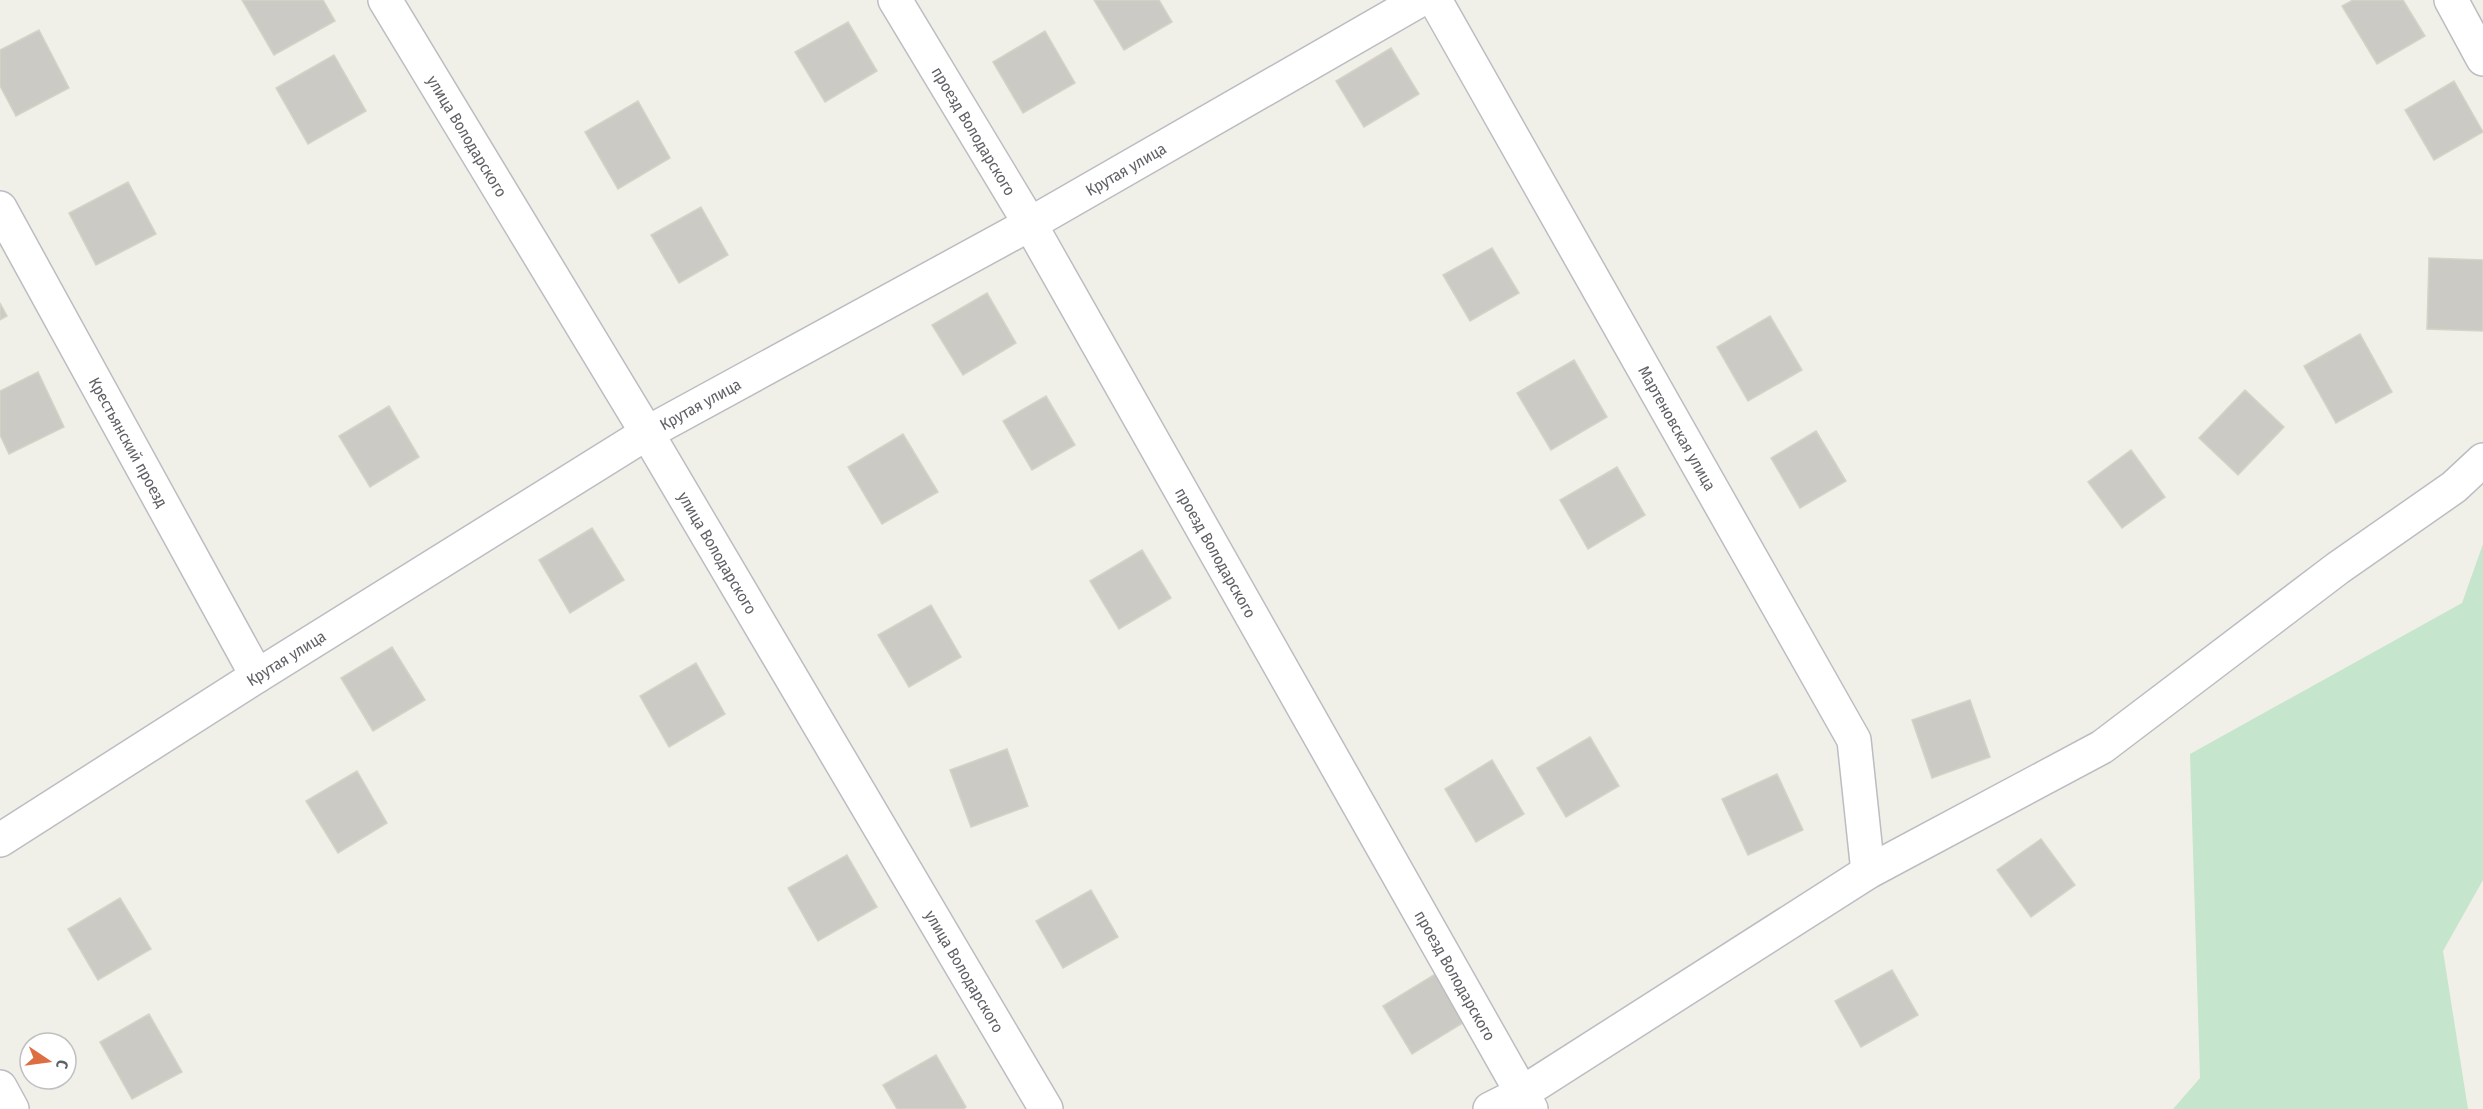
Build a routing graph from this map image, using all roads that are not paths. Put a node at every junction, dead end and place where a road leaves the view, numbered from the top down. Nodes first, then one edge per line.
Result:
1 (385, 0) edge
2 (895, 0) edge
3 (1420, 0) edge
4 (1435, 0) edge
5 (2451, 0) edge
6 (2483, 59) edge
7 (0, 208) edge
8 (1030, 224) junction
9 (647, 434) junction
10 (2483, 460) edge
11 (257, 676) junction
12 (0, 840) edge
13 (1868, 872) junction
14 (0, 1087) edge
15 (1526, 1101) edge
16 (12, 1109) edge
17 (1046, 1109) edge
18 (1490, 1109) edge

1 - 9 street, улица Володарского
2 - 8 street, проезд Володарского
3 - 8 street, Крутая улица
4 - 13 street, Мартеновская улица
5 - 6 street
7 - 11 street, Крестьянский проезд
8 - 9 street, Крутая улица
8 - 15 street, проезд Володарского
9 - 11 street, Крутая улица
9 - 17 street, улица Володарского
10 - 13 street
11 - 12 street, Крутая улица
13 - 15 street
14 - 16 street
15 - 18 street

